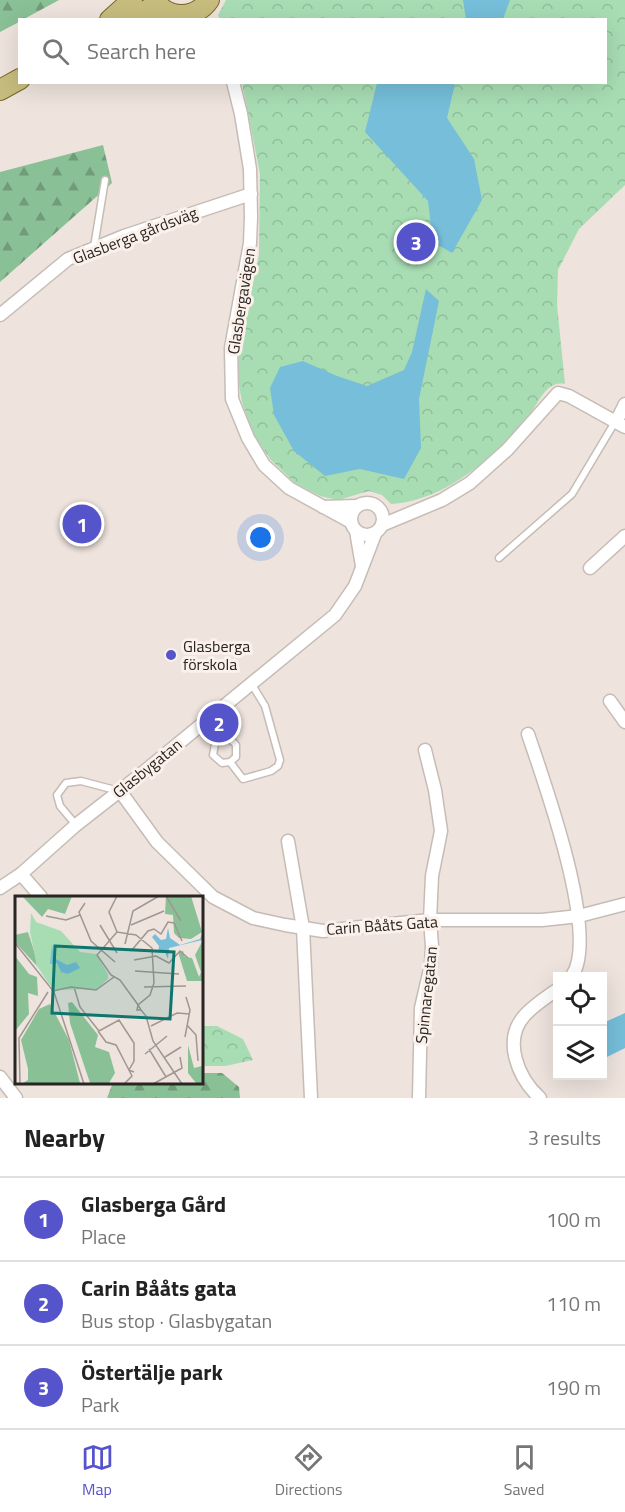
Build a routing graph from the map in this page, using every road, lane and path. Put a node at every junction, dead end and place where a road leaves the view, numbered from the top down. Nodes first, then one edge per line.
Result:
1 (132, 0) edge
2 (208, 8) edge
3 (170, 11) edge
4 (112, 18) edge
5 (132, 18) edge
6 (18, 80) edge
7 (233, 86) edge
8 (0, 90) edge
9 (105, 180) dead end
10 (251, 194) junction
11 (94, 247) junction
12 (0, 315) edge
13 (625, 404) edge
14 (620, 424) edge
15 (357, 506) junction
16 (323, 507) junction
17 (380, 509) junction
18 (409, 513) junction
19 (354, 527) junction
20 (378, 530) junction
21 (625, 536) edge
22 (499, 558) dead end
23 (362, 567) junction
24 (590, 568) dead end
25 (251, 683) junction
26 (610, 701) dead end
27 (625, 722) edge
28 (528, 735) dead end
29 (425, 750) dead end
30 (230, 762) junction
31 (120, 791) junction
32 (76, 825) junction
33 (288, 841) dead end
34 (21, 874) junction
35 (0, 888) edge
36 (40, 896) edge
37 (625, 904) edge
38 (579, 916) junction
39 (430, 920) junction
40 (303, 928) junction
41 (574, 972) edge
42 (553, 993) edge
43 (0, 1077) edge
44 (16, 1098) edge
45 (311, 1098) edge
46 (419, 1098) edge
47 (540, 1098) edge

1 - 4 main road
2 - 3 main road
3 - 5 main road
6 - 8 main road
7 - 10 street, Glasbergavägen
9 - 11 lane
10 - 11 street, Glasberga gårdsväg
10 - 16 street, Glasbergavägen
11 - 12 street, Glasberga gårdsväg
13 - 14 street
14 - 18 street
14 - 22 lane
15 - 16 street
15 - 17 street
15 - 19 street
16 - 19 street, Glasbergavägen
17 - 18 street
17 - 20 street
18 - 20 street
19 - 20 street
19 - 23 street
20 - 23 street, Glasbygatan
21 - 24 street
23 - 25 street, Glasbygatan
25 - 30 lane
25 - 31 street, Glasbygatan
26 - 27 street
28 - 38 street
29 - 39 street, Spinnaregatan
30 - 30 lane
31 - 32 street, Glasbygatan
31 - 32 lane
31 - 40 street, Carin Bååts Gata
32 - 34 street, Glasbygatan
33 - 40 street
34 - 35 street, Glasbygatan
34 - 36 street
37 - 38 street, Carin Bååts Gata
38 - 39 street, Carin Bååts Gata
38 - 41 street
39 - 40 street, Carin Bååts Gata
39 - 46 street, Spinnaregatan
40 - 45 street
42 - 47 street
43 - 44 street

